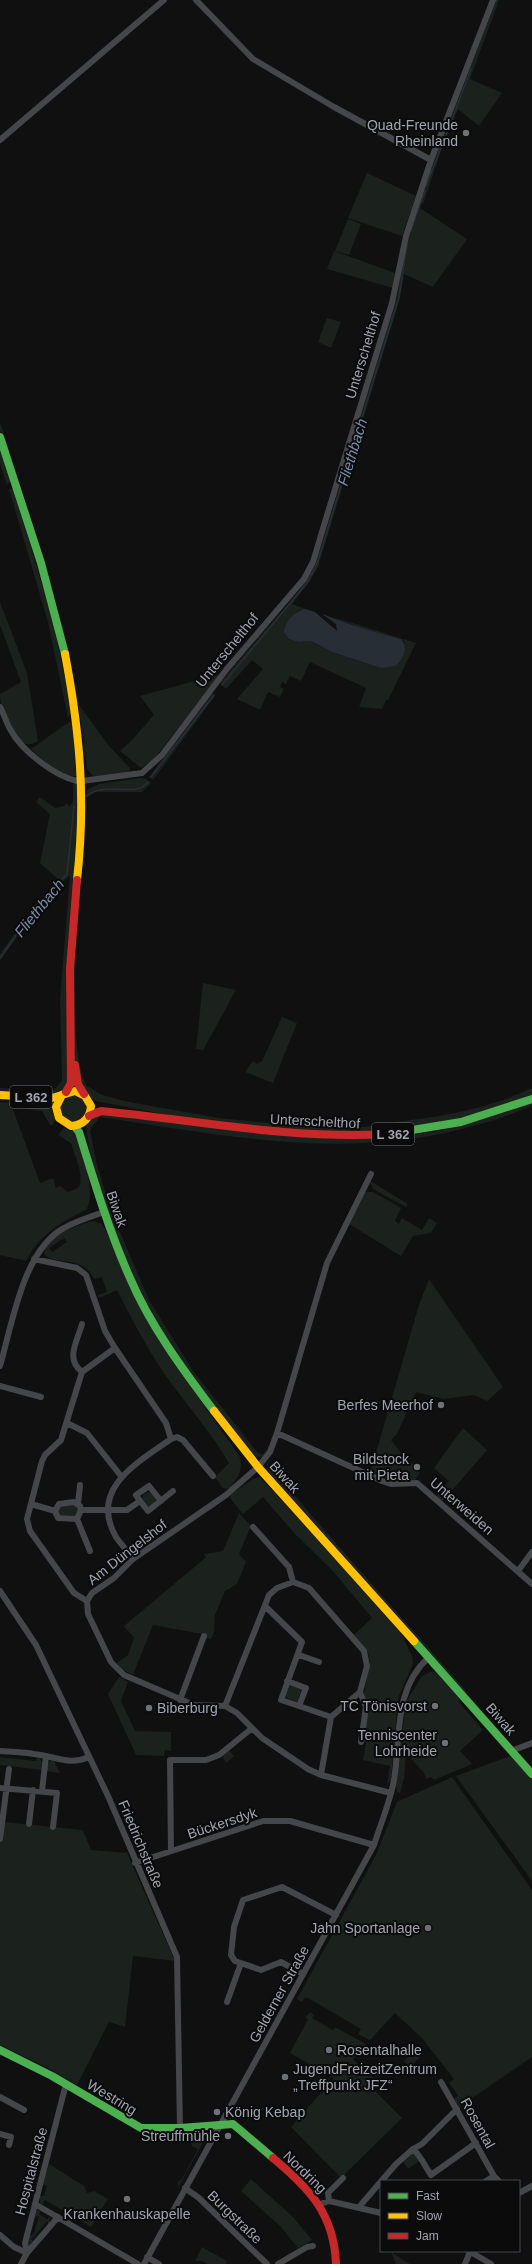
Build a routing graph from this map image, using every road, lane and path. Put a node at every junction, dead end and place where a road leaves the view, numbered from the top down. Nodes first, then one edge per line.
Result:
1 (164, 0) edge
2 (196, 0) edge
3 (493, 0) edge
4 (0, 140) edge
5 (431, 160) junction
6 (0, 437) edge
7 (0, 706) edge
8 (80, 781) junction
9 (70, 1042) junction
10 (64, 1094) junction
11 (0, 1095) edge
12 (86, 1096) junction
13 (532, 1098) edge
14 (0, 1100) edge
15 (56, 1108) junction
16 (87, 1119) junction
17 (189, 1122) junction
18 (74, 1126) junction
19 (87, 1154) junction
20 (371, 1174) dead end
21 (104, 1212) junction
22 (34, 1258) junction
23 (82, 1324) dead end
24 (115, 1348) junction
25 (0, 1366) edge
26 (82, 1372) junction
27 (0, 1386) edge
28 (41, 1397) dead end
29 (67, 1423) junction
30 (277, 1433) junction
31 (171, 1438) junction
32 (258, 1467) junction
33 (121, 1476) junction
34 (213, 1476) dead end
35 (80, 1485) dead end
36 (173, 1491) dead end
37 (161, 1500) junction
38 (140, 1501) junction
39 (30, 1504) junction
40 (80, 1507) junction
41 (109, 1510) junction
42 (55, 1511) junction
43 (77, 1519) junction
44 (253, 1527) dead end
45 (90, 1551) dead end
46 (532, 1552) edge
47 (134, 1559) junction
48 (518, 1570) junction
49 (293, 1582) junction
50 (532, 1584) edge
51 (0, 1591) edge
52 (87, 1600) junction
53 (265, 1606) junction
54 (204, 1636) dead end
55 (299, 1655) junction
56 (428, 1658) junction
57 (319, 1662) dead end
58 (287, 1681) junction
59 (360, 1692) junction
60 (180, 1700) junction
61 (226, 1706) junction
62 (299, 1706) junction
63 (331, 1717) junction
64 (251, 1729) junction
65 (361, 1742) dead end
66 (532, 1743) edge
67 (0, 1751) edge
68 (512, 1751) junction
69 (46, 1756) junction
70 (89, 1757) junction
71 (9, 1769) dead end
72 (532, 1774) edge
73 (321, 1775) junction
74 (3, 1788) edge
75 (33, 1790) junction
76 (42, 1791) junction
77 (391, 1793) junction
78 (29, 1824) dead end
79 (53, 1827) dead end
80 (0, 1839) edge
81 (374, 1845) junction
82 (171, 1851) junction
83 (135, 1863) junction
84 (336, 1915) junction
85 (241, 1963) junction
86 (303, 1974) junction
87 (227, 2002) dead end
88 (0, 2050) edge
89 (440, 2082) dead end
90 (66, 2084) junction
91 (0, 2097) edge
92 (457, 2109) junction
93 (24, 2110) dead end
94 (221, 2124) junction
95 (180, 2128) junction
96 (0, 2134) edge
97 (476, 2143) junction
98 (9, 2145) dead end
99 (413, 2149) junction
100 (494, 2176) junction
101 (343, 2178) dead end
102 (382, 2180) edge
103 (488, 2180) edge
104 (498, 2180) edge
105 (380, 2182) edge
106 (532, 2186) edge
107 (185, 2188) junction
108 (520, 2192) edge
109 (329, 2201) junction
110 (34, 2204) junction
111 (320, 2204) junction
112 (359, 2207) junction
113 (380, 2212) edge
114 (58, 2217) junction
115 (0, 2235) edge
116 (312, 2246) dead end
117 (470, 2252) edge
118 (472, 2252) edge
119 (27, 2253) junction
120 (147, 2257) junction
121 (21, 2264) edge
122 (138, 2264) edge
123 (144, 2264) edge
124 (159, 2264) edge
125 (267, 2264) edge
126 (278, 2264) edge
127 (336, 2264) edge
128 (465, 2264) edge
129 (491, 2264) edge

1 - 4 street
2 - 5 street
3 - 5 street, Unterschelthof
5 - 8 street, Unterschelthof
6 - 8 street
7 - 8 street, Unterschelthof
8 - 9 street
9 - 10 street
9 - 12 street
10 - 11 street, L 362
10 - 12 street
10 - 15 street
12 - 16 street
12 - 17 street, Unterschelthof / L 362
13 - 17 street, Unterschelthof / L 362
14 - 15 street, L 362
15 - 18 street
16 - 17 street, Unterschelthof / L 362
16 - 18 street
16 - 19 street, Biwak
18 - 19 street, Biwak
19 - 21 street, Biwak
20 - 30 street
21 - 22 street
21 - 32 street, Biwak
22 - 24 street
22 - 25 street
23 - 26 street
24 - 26 street
24 - 31 street
26 - 29 street
27 - 28 street
29 - 33 street
29 - 39 street
30 - 32 street
30 - 48 street, Unterweiden
31 - 33 street
31 - 34 street
32 - 47 street, Am Düngelshof
32 - 56 street, Biwak
33 - 41 street
35 - 40 street
36 - 37 street
37 - 38 street
37 - 38 street
38 - 41 street
39 - 42 street
39 - 52 street
40 - 41 street
40 - 42 street
40 - 43 street
41 - 47 street
42 - 43 street
43 - 45 street
44 - 49 street
46 - 48 street
47 - 52 street, Am Düngelshof
48 - 50 street, Unterweiden
49 - 53 street
49 - 59 street
51 - 70 street, Friedrichstraße
52 - 60 street, Am Düngelshof
53 - 55 street
53 - 61 street
54 - 60 street
55 - 57 street
55 - 58 street
56 - 68 street, Biwak
56 - 77 street, Gelderner Straße
58 - 62 street
58 - 62 street
59 - 63 street
59 - 65 street
60 - 61 street, Am Düngelshof
61 - 64 street
62 - 63 street
63 - 73 street
64 - 73 street
64 - 82 street, Bückersdyk
66 - 68 street
67 - 69 street
68 - 72 street, Biwak
69 - 70 street
69 - 76 street
70 - 83 street, Friedrichstraße
71 - 74 street
73 - 77 street
74 - 75 street
74 - 80 street
75 - 76 street
75 - 78 street
76 - 79 street
77 - 81 street, Gelderner Straße
81 - 82 street, Bückersdyk
81 - 84 street, Gelderner Straße
82 - 83 street, Bückersdyk
83 - 95 street, Friedrichstraße
84 - 85 street
84 - 86 street, Gelderner Straße
85 - 86 street
85 - 87 street
86 - 94 street, Gelderner Straße
88 - 90 street, Westring
89 - 92 street, Rosental
90 - 95 street, Westring
90 - 110 street, Hospitalstraße
91 - 93 street
92 - 97 street, Rosental
92 - 99 street
94 - 95 street, Westring
94 - 107 street, Gelderner Straße
94 - 111 street, Nordring
96 - 98 street
97 - 99 street
97 - 100 street, Rosental
99 - 102 street
100 - 103 street
100 - 104 street, Rosental
101 - 109 street
105 - 112 street
106 - 108 street
107 - 120 street, Gelderner Straße
107 - 125 street, Burgstraße
109 - 111 street
109 - 112 street
110 - 114 street
110 - 119 street, Hospitalstraße
111 - 127 street, Nordring
112 - 113 street
114 - 119 street
114 - 122 street
115 - 119 street
116 - 126 street
117 - 128 street
118 - 129 street
119 - 121 street, Hospitalstraße
120 - 123 street, Gelderner Straße
120 - 124 street

